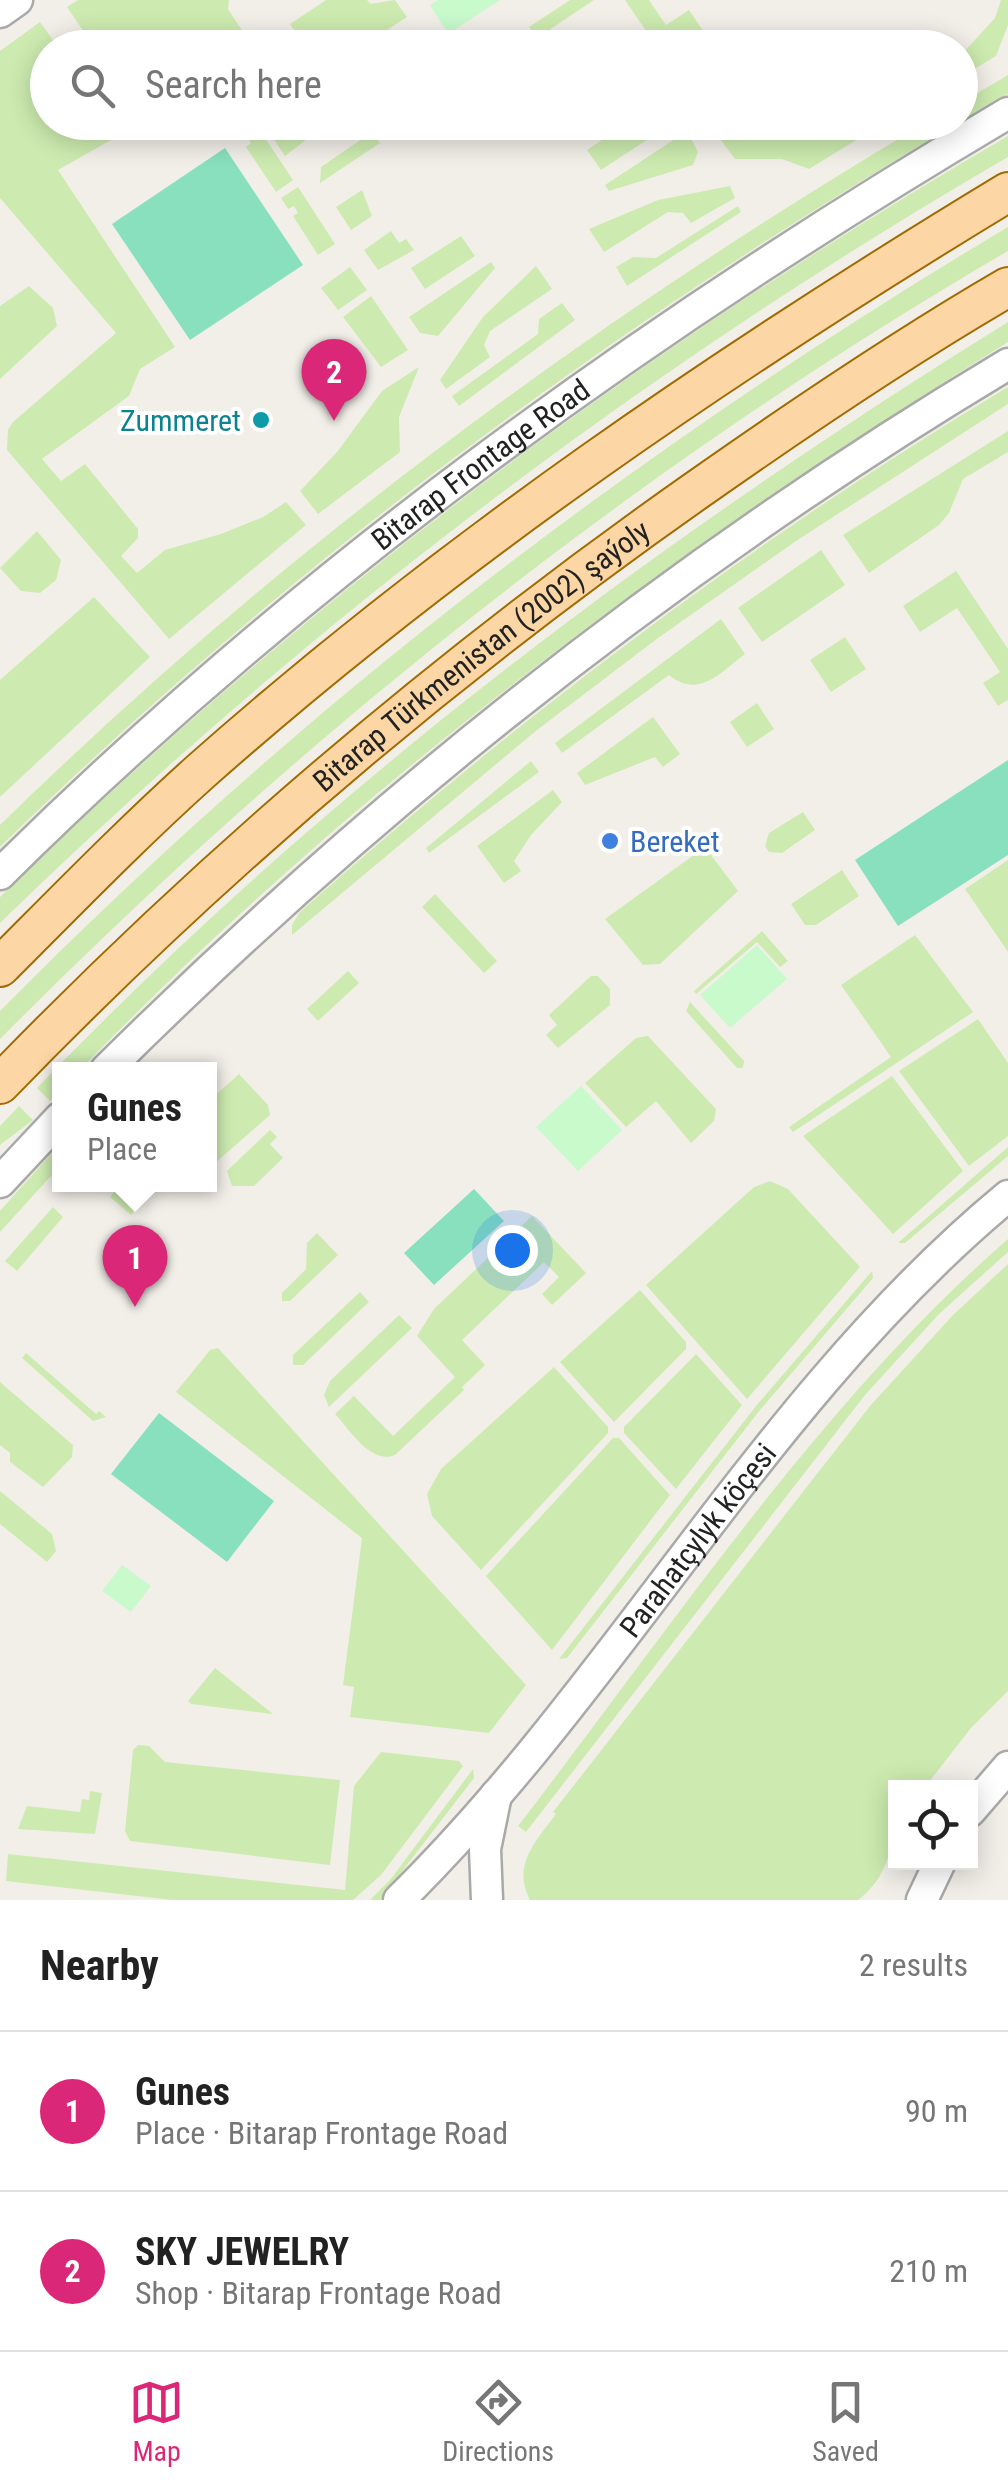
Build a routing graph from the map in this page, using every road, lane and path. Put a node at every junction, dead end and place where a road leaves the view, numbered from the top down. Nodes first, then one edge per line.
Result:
1 (18, 0) edge
2 (0, 12) edge
3 (1008, 114) edge
4 (978, 133) edge
5 (966, 140) edge
6 (1008, 192) edge
7 (1008, 287) edge
8 (1008, 364) edge
9 (0, 874) edge
10 (0, 967) edge
11 (114, 1062) edge
12 (0, 1084) edge
13 (52, 1126) edge
14 (5, 1171) edge
15 (1008, 1196) edge
16 (1008, 1766) edge
17 (496, 1793) junction
18 (978, 1802) edge
19 (936, 1870) edge
20 (399, 1900) edge
21 (487, 1900) edge
22 (922, 1900) edge

1 - 2 street
3 - 4 street, Bitarap Frontage Road
5 - 9 street, Bitarap Frontage Road
6 - 10 main road
7 - 12 main road, Bitarap Türkmenistan (2002) şaýoly
8 - 11 street
13 - 14 street
15 - 17 street, Parahatçylyk köçesi
16 - 18 street
17 - 20 street, Parahatçylyk köçesi
17 - 21 street
19 - 22 street

